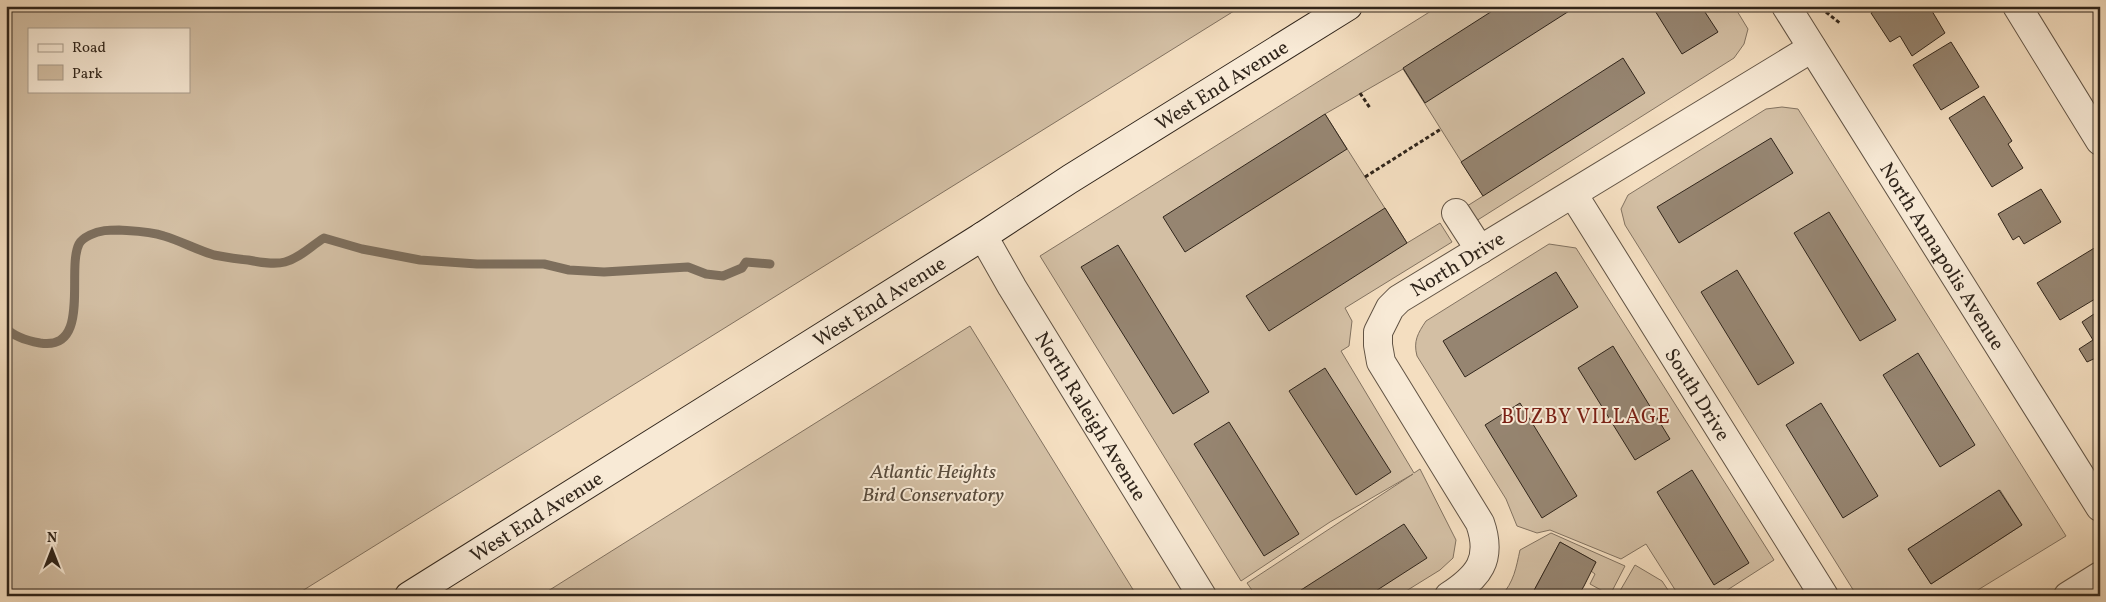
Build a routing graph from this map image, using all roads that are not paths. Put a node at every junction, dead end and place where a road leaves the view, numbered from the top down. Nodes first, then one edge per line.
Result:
1 (1348, 6) edge
2 (1786, 6) edge
3 (2017, 6) edge
4 (1812, 48) junction
5 (2100, 141) edge
6 (1573, 194) junction
7 (1448, 218) dead end
8 (983, 236) junction
9 (1472, 255) junction
10 (2100, 506) edge
11 (2100, 576) edge
12 (1821, 595) edge
13 (409, 596) edge
14 (1202, 596) edge
15 (1449, 596) edge
16 (2068, 596) edge

1 - 8 street, West End Avenue
2 - 4 street, North Annapolis Avenue
3 - 5 street
4 - 6 street, North Drive
4 - 10 street, North Annapolis Avenue
6 - 9 street, North Drive
6 - 12 street, South Drive
7 - 9 street
8 - 13 street, West End Avenue
8 - 14 street, North Raleigh Avenue
9 - 15 street, North Drive
11 - 16 street

